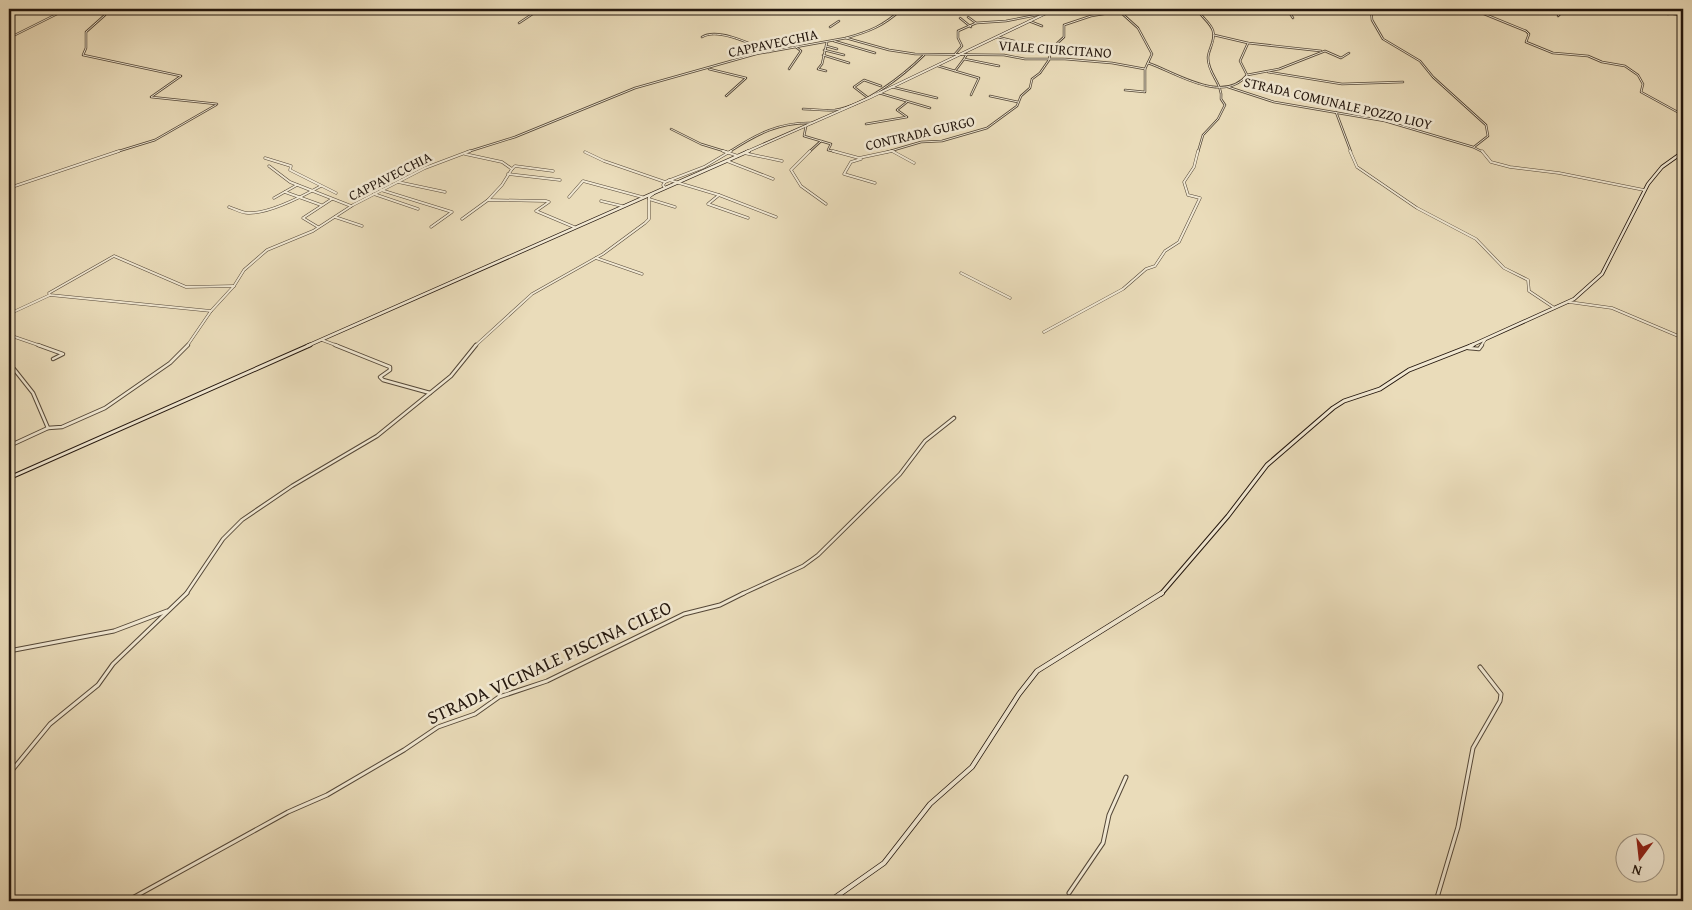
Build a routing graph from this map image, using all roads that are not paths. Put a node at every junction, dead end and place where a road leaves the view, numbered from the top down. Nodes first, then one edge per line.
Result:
1 (67, 9) edge
2 (107, 9) edge
3 (540, 9) edge
4 (902, 9) edge
5 (1065, 9) edge
6 (1117, 9) edge
7 (1197, 9) edge
8 (1287, 9) edge
9 (1371, 9) edge
10 (1472, 9) edge
11 (1565, 9) edge
12 (1633, 9) edge
13 (1674, 9) edge
14 (1053, 10) edge
15 (1121, 11) junction
16 (1047, 13) junction
17 (1668, 14) junction
18 (1683, 15) edge
19 (968, 16) dead end
20 (1558, 16) dead end
21 (960, 18) dead end
22 (1293, 18) dead end
23 (839, 22) dead end
24 (1029, 22) junction
25 (519, 23) dead end
26 (976, 24) junction
27 (1042, 26) dead end
28 (830, 27) dead end
29 (971, 27) junction
30 (1214, 35) junction
31 (702, 37) dead end
32 (998, 37) junction
33 (9, 38) edge
34 (846, 38) junction
35 (833, 41) junction
36 (827, 42) junction
37 (1022, 43) dead end
38 (1248, 43) junction
39 (826, 46) junction
40 (796, 47) junction
41 (838, 49) dead end
42 (824, 50) junction
43 (770, 52) junction
44 (1322, 52) junction
45 (875, 53) dead end
46 (1349, 53) dead end
47 (925, 54) junction
48 (954, 54) junction
49 (962, 54) junction
50 (966, 54) junction
51 (823, 55) junction
52 (844, 55) dead end
53 (1050, 58) junction
54 (964, 59) junction
55 (849, 63) dead end
56 (1148, 63) junction
57 (938, 66) junction
58 (999, 66) dead end
59 (707, 68) junction
60 (789, 69) dead end
61 (826, 70) dead end
62 (1145, 70) junction
63 (955, 71) junction
64 (1265, 72) junction
65 (1247, 75) junction
66 (1403, 82) dead end
67 (882, 86) junction
68 (1220, 86) junction
69 (892, 87) junction
70 (1228, 87) junction
71 (1124, 90) dead end
72 (878, 94) junction
73 (971, 95) dead end
74 (726, 96) dead end
75 (990, 96) dead end
76 (868, 98) junction
77 (938, 98) dead end
78 (907, 102) junction
79 (1018, 102) junction
80 (930, 108) dead end
81 (803, 109) dead end
82 (1336, 112) junction
83 (1683, 114) edge
84 (812, 123) junction
85 (866, 124) dead end
86 (806, 126) junction
87 (670, 129) dead end
88 (821, 141) junction
89 (1473, 147) junction
90 (892, 151) junction
91 (585, 152) dead end
92 (728, 152) junction
93 (1683, 152) edge
94 (744, 153) junction
95 (465, 154) junction
96 (738, 156) junction
97 (265, 158) dead end
98 (861, 158) dead end
99 (727, 161) junction
100 (782, 161) dead end
101 (914, 163) dead end
102 (269, 166) dead end
103 (512, 169) junction
104 (553, 171) dead end
105 (508, 174) junction
106 (773, 179) dead end
107 (560, 180) dead end
108 (668, 180) junction
109 (398, 182) junction
110 (665, 182) junction
111 (677, 182) junction
112 (875, 183) dead end
113 (297, 185) junction
114 (321, 186) junction
115 (9, 188) edge
116 (665, 188) junction
117 (381, 190) junction
118 (1644, 190) junction
119 (312, 191) junction
120 (656, 191) junction
121 (285, 192) junction
122 (446, 192) dead end
123 (336, 193) dead end
124 (374, 194) junction
125 (719, 195) junction
126 (300, 197) junction
127 (569, 197) dead end
128 (274, 198) dead end
129 (642, 198) junction
130 (332, 199) junction
131 (649, 199) junction
132 (488, 200) junction
133 (601, 201) dead end
134 (826, 204) dead end
135 (321, 205) junction
136 (351, 206) junction
137 (622, 206) junction
138 (229, 207) dead end
139 (675, 207) dead end
140 (418, 209) dead end
141 (335, 217) junction
142 (776, 217) dead end
143 (462, 218) dead end
144 (748, 218) dead end
145 (362, 226) dead end
146 (318, 227) junction
147 (431, 227) dead end
148 (574, 227) junction
149 (595, 258) junction
150 (962, 273) dead end
151 (642, 274) dead end
152 (234, 286) junction
153 (50, 294) junction
154 (1010, 298) dead end
155 (1569, 302) junction
156 (1553, 306) junction
157 (211, 310) junction
158 (9, 314) edge
159 (1044, 332) dead end
160 (9, 335) edge
161 (1683, 338) edge
162 (321, 339) junction
163 (53, 360) dead end
164 (14, 369) dead end
165 (430, 392) junction
166 (954, 418) dead end
167 (48, 428) junction
168 (9, 445) edge
169 (9, 478) edge
170 (168, 610) junction
171 (9, 651) edge
172 (1480, 667) dead end
173 (9, 774) edge
174 (1126, 777) dead end
175 (1068, 893) dead end
176 (127, 901) edge
177 (830, 901) edge
178 (1436, 901) edge

1 - 33 street
2 - 115 street
3 - 25 street
4 - 34 street, CAPPAVECCHIA
5 - 14 street
6 - 15 street
7 - 30 street
8 - 22 street
9 - 89 street
10 - 83 street
11 - 20 street
12 - 17 street
13 - 17 street
14 - 16 main road
15 - 53 street, CONTRADA GURGO
15 - 56 street
16 - 24 main road
16 - 26 street
17 - 18 street
19 - 26 street
21 - 29 street
23 - 28 street
24 - 27 street
24 - 32 main road
26 - 29 street
29 - 48 street
30 - 38 street
30 - 68 street
31 - 43 street
32 - 37 street
32 - 49 main road
34 - 35 street, CAPPAVECCHIA
34 - 47 street, VIALE CIURCITANO
35 - 36 street, CAPPAVECCHIA
35 - 45 street
36 - 39 street
36 - 40 street, CAPPAVECCHIA
38 - 44 street
38 - 65 street
39 - 41 street
39 - 42 street
40 - 43 street, CAPPAVECCHIA
40 - 60 street
42 - 51 street
42 - 52 street
43 - 59 street, CAPPAVECCHIA
44 - 46 street
44 - 64 street
47 - 48 street, VIALE CIURCITANO
47 - 67 street
48 - 49 street, VIALE CIURCITANO
49 - 50 street, VIALE CIURCITANO
49 - 57 main road
50 - 53 street, VIALE CIURCITANO
50 - 54 street
51 - 55 street
51 - 61 street
53 - 62 street, VIALE CIURCITANO
53 - 79 street, CONTRADA GURGO
54 - 58 street
54 - 63 street
56 - 62 street
56 - 68 street, STRADA COMUNALE POZZO LIOY
57 - 63 street
57 - 69 main road
59 - 74 street
59 - 95 street, CAPPAVECCHIA
62 - 71 street
63 - 73 street
64 - 65 street
64 - 66 street
65 - 70 street
67 - 76 street
67 - 76 street
68 - 70 street, STRADA COMUNALE POZZO LIOY
68 - 159 street
69 - 72 main road
69 - 77 street
70 - 82 street, STRADA COMUNALE POZZO LIOY
72 - 76 main road
72 - 78 street
75 - 79 street
76 - 81 street
76 - 84 main road
78 - 80 street
78 - 85 street
79 - 90 street, CONTRADA GURGO
82 - 89 street, STRADA COMUNALE POZZO LIOY
82 - 156 street
84 - 86 main road
84 - 92 street
86 - 88 street, CONTRADA GURGO
86 - 94 main road
87 - 92 street
88 - 90 street, CONTRADA GURGO
88 - 134 street
89 - 118 street, STRADA COMUNALE POZZO LIOY
90 - 101 street
91 - 110 street
92 - 96 street
92 - 108 street
93 - 118 main road
94 - 96 main road
94 - 100 street
95 - 103 street
95 - 109 street, CAPPAVECCHIA
96 - 99 main road
97 - 114 street
98 - 112 street
99 - 106 street
99 - 111 main road
102 - 113 street
103 - 104 street
103 - 105 street
105 - 107 street
105 - 132 street
108 - 110 street
108 - 111 street
109 - 117 street, CAPPAVECCHIA
109 - 122 street
110 - 116 street
111 - 116 main road
111 - 125 street
113 - 119 street
113 - 121 street
114 - 119 street
114 - 123 street
116 - 120 main road
117 - 124 street, CAPPAVECCHIA
117 - 147 street
118 - 155 main road
119 - 126 street
119 - 130 street
120 - 129 main road
120 - 131 street
121 - 126 street
121 - 128 street
124 - 136 street, CAPPAVECCHIA
124 - 140 street
125 - 142 street
125 - 144 street
126 - 135 street
126 - 138 street
127 - 129 street
129 - 137 main road
130 - 135 street
130 - 136 street
131 - 139 street
131 - 149 street
132 - 143 street
132 - 148 street
133 - 137 street
135 - 146 street
136 - 141 street, CAPPAVECCHIA
137 - 148 main road
141 - 145 street
141 - 146 street, CAPPAVECCHIA
146 - 152 street, CAPPAVECCHIA
148 - 162 main road
149 - 151 street
149 - 165 street
150 - 154 street
152 - 153 street
152 - 157 street, CAPPAVECCHIA
153 - 157 street
153 - 158 street
155 - 156 main road
155 - 161 street
156 - 177 main road
157 - 167 street, CAPPAVECCHIA
160 - 163 street
162 - 165 street
162 - 169 main road
164 - 167 street
165 - 170 street
166 - 176 street, STRADA VICINALE PISCINA CILEO
167 - 168 street, CAPPAVECCHIA
170 - 171 street
170 - 173 street
172 - 178 street
174 - 175 street

